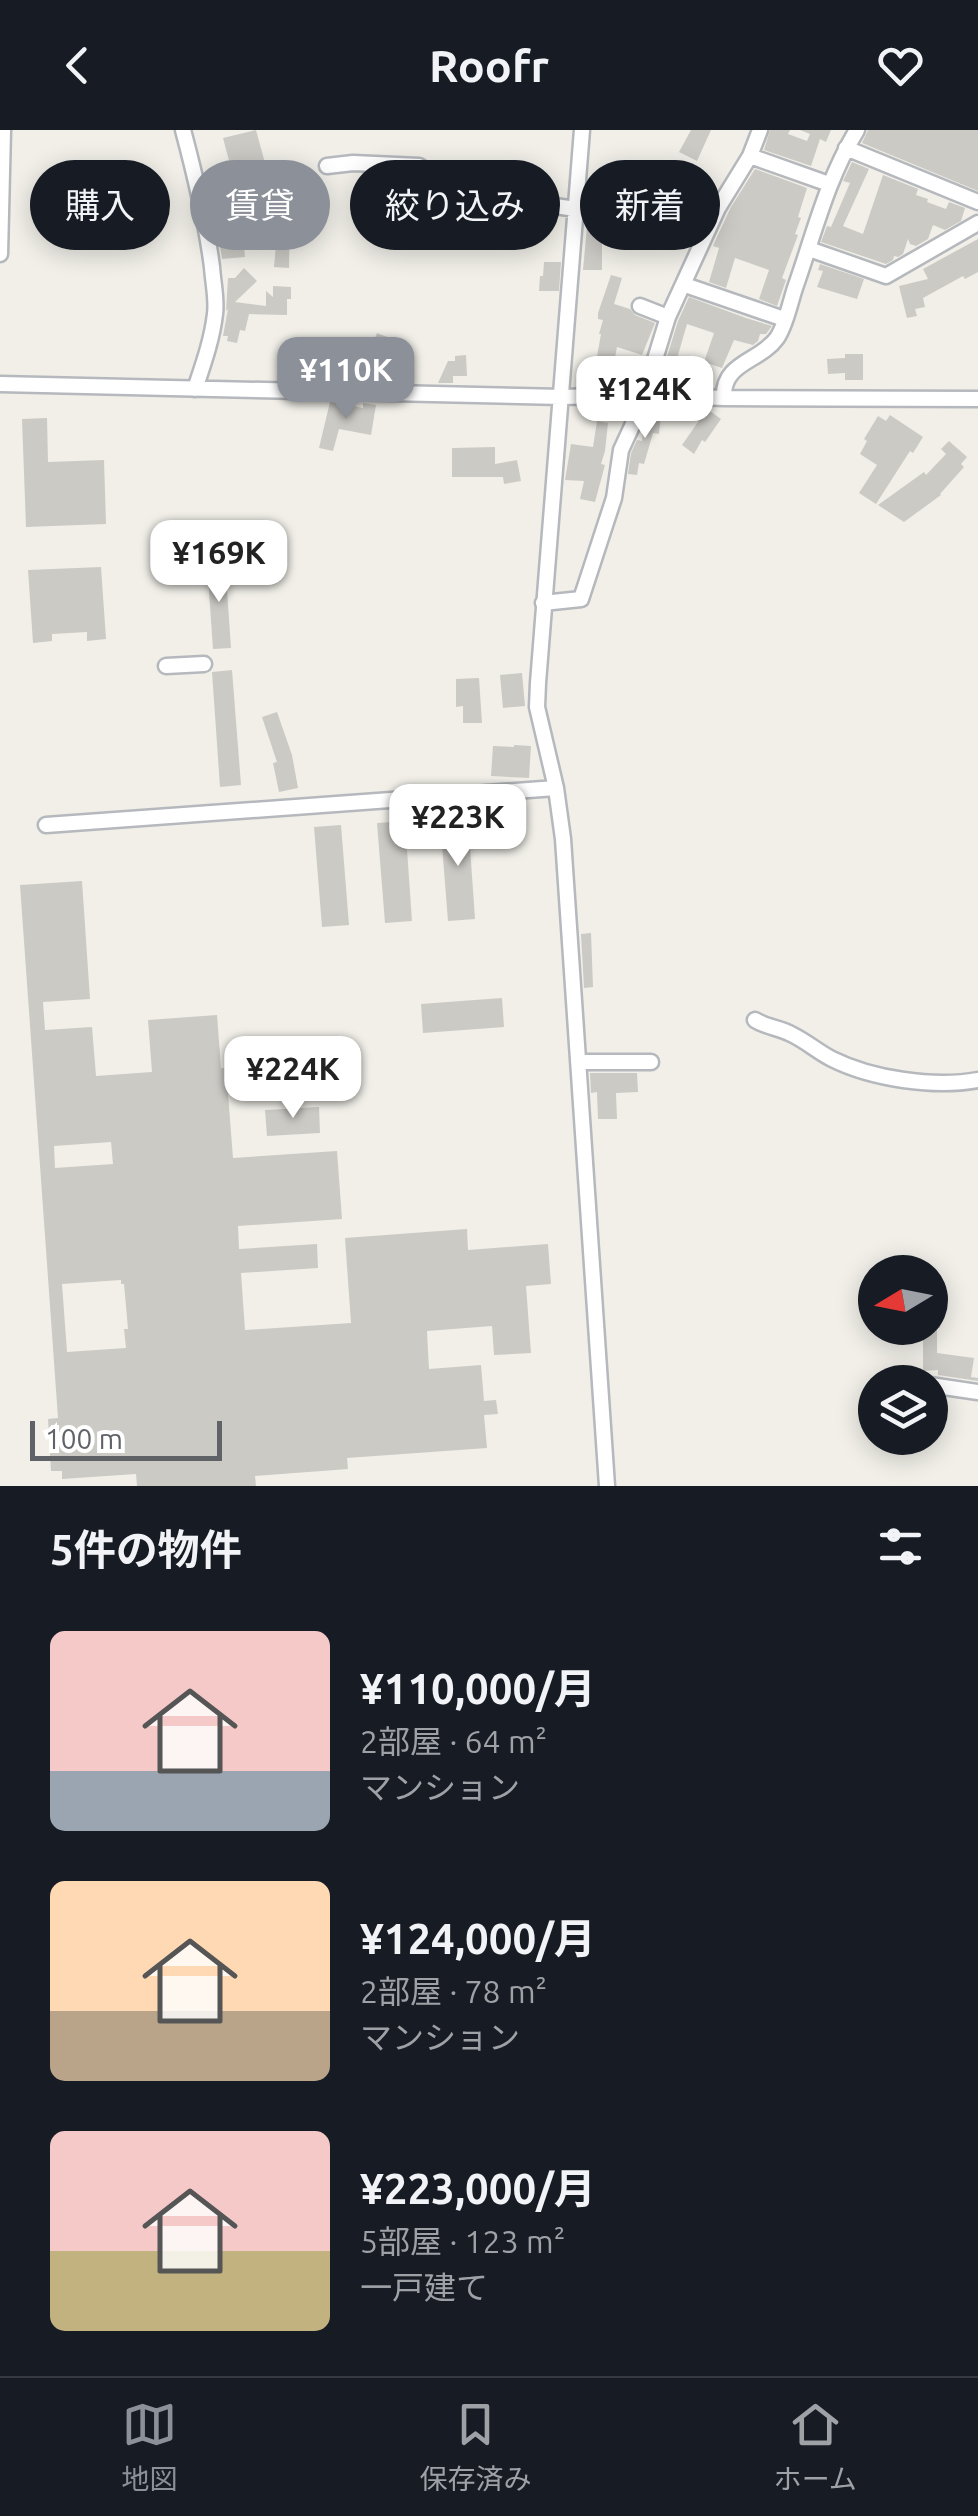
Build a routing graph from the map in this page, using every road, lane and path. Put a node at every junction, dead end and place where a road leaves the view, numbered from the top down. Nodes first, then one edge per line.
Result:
1 (3, 130) edge
2 (183, 130) edge
3 (582, 130) edge
4 (760, 130) edge
5 (856, 130) edge
6 (846, 148) junction
7 (750, 156) junction
8 (330, 166) edge
9 (829, 184) junction
10 (978, 202) edge
11 (576, 209) junction
12 (978, 223) edge
13 (809, 248) junction
14 (0, 254) edge
15 (684, 285) junction
16 (640, 306) dead end
17 (668, 317) junction
18 (784, 320) junction
19 (0, 384) edge
20 (195, 389) junction
21 (642, 396) junction
22 (562, 397) junction
23 (724, 398) junction
24 (978, 399) edge
25 (544, 604) junction
26 (204, 664) dead end
27 (166, 666) dead end
28 (556, 788) junction
29 (46, 825) dead end
30 (755, 1020) dead end
31 (578, 1062) junction
32 (651, 1062) dead end
33 (978, 1080) edge
34 (948, 1388) edge
35 (978, 1392) edge
36 (607, 1486) edge

1 - 14 street
2 - 20 street
3 - 11 street
4 - 7 street
5 - 6 street
6 - 9 street
6 - 10 street
7 - 9 street
7 - 15 street
8 - 11 street
9 - 13 street
11 - 22 street
12 - 13 street
13 - 18 street
15 - 17 street
15 - 18 street
16 - 17 street
17 - 21 street
18 - 23 street
19 - 20 street
20 - 22 street
21 - 22 street
21 - 23 street
21 - 25 street
22 - 25 street
23 - 24 street
25 - 28 street
26 - 27 street
28 - 29 street
28 - 31 street
30 - 33 street
31 - 32 street
31 - 36 street
34 - 35 street

